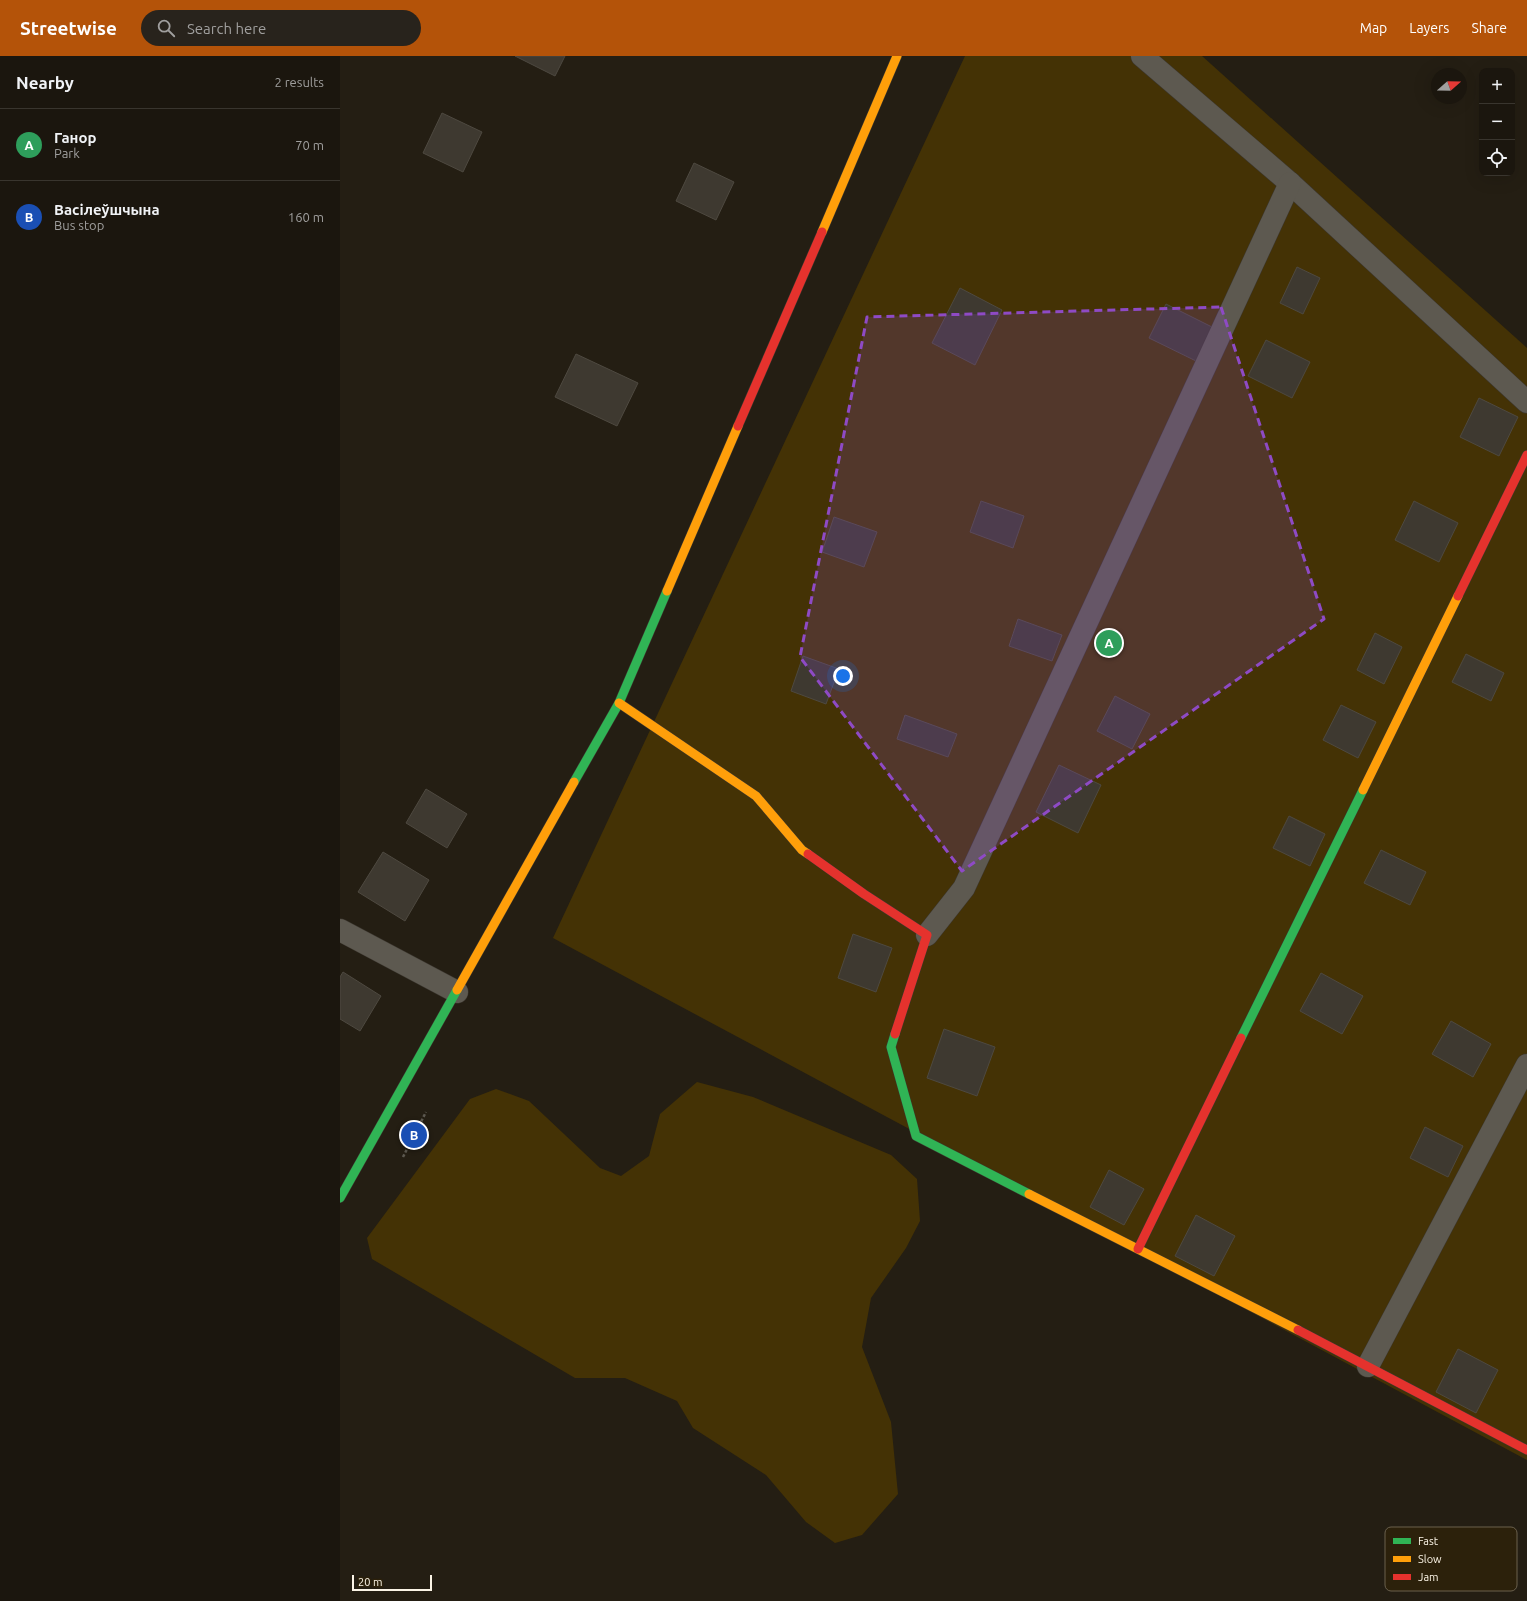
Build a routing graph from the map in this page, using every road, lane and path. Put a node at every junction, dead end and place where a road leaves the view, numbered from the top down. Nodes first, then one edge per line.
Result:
1 (898, 56) edge
2 (1142, 56) edge
3 (1290, 183) junction
4 (1527, 402) edge
5 (1527, 455) edge
6 (619, 704) junction
7 (340, 930) edge
8 (927, 935) junction
9 (457, 992) junction
10 (1527, 1065) edge
11 (1520, 1093) edge
12 (426, 1112) dead end
13 (403, 1157) dead end
14 (340, 1198) edge
15 (1138, 1249) junction
16 (1368, 1366) junction
17 (1527, 1450) edge

1 - 6 street
2 - 3 street
3 - 4 street
3 - 8 street
5 - 15 street
6 - 8 street
6 - 9 street
7 - 9 street
8 - 15 street
9 - 14 street
10 - 11 street
11 - 16 street
12 - 13 path
15 - 16 street
16 - 17 street

